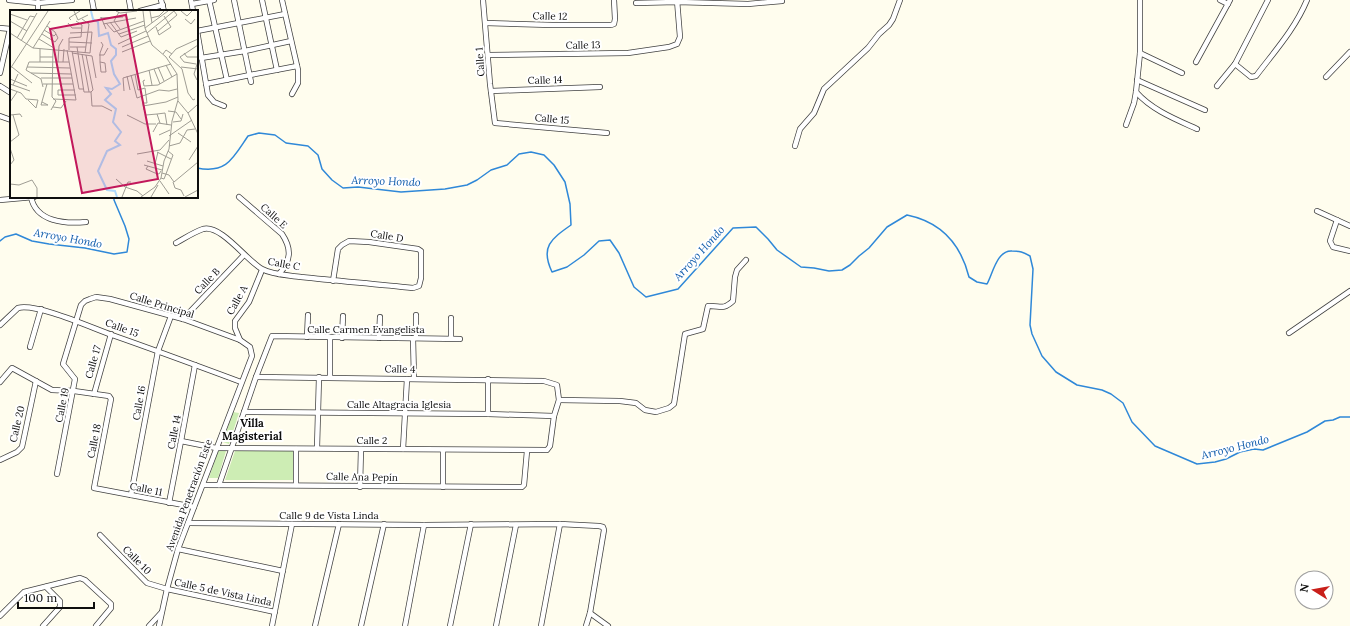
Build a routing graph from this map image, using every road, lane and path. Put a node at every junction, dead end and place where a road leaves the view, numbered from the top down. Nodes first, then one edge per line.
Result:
1 (9, 0) edge
2 (72, 0) edge
3 (92, 0) edge
4 (129, 0) edge
5 (209, 0) edge
6 (214, 0) edge
7 (234, 0) edge
8 (262, 0) edge
9 (282, 0) edge
10 (483, 0) edge
11 (614, 0) edge
12 (900, 0) edge
13 (1140, 0) edge
14 (1220, 0) edge
15 (1268, 0) edge
16 (1307, 0) edge
17 (38, 1) edge
18 (677, 1) edge
19 (782, 1) dead end
20 (192, 2) edge
21 (730, 2) edge
22 (748, 2) edge
23 (1229, 2) edge
24 (162, 3) edge
25 (636, 3) dead end
26 (94, 10) edge
27 (131, 10) edge
28 (143, 10) edge
29 (285, 14) junction
30 (266, 18) junction
31 (486, 22) junction
32 (239, 24) junction
33 (0, 28) edge
34 (215, 28) junction
35 (10, 29) edge
36 (198, 31) edge
37 (10, 33) edge
38 (198, 36) edge
39 (291, 41) junction
40 (272, 45) junction
41 (245, 51) junction
42 (1350, 52) edge
43 (1140, 53) junction
44 (220, 55) junction
45 (488, 55) junction
46 (202, 58) junction
47 (1196, 62) dead end
48 (1235, 64) junction
49 (297, 66) junction
50 (277, 70) junction
51 (0, 73) edge
52 (1182, 73) dead end
53 (250, 74) junction
54 (1326, 77) dead end
55 (227, 80) junction
56 (1137, 80) junction
57 (251, 82) dead end
58 (206, 84) junction
59 (0, 86) edge
60 (1217, 86) dead end
61 (600, 87) dead end
62 (10, 91) edge
63 (491, 91) junction
64 (1136, 92) junction
65 (292, 94) dead end
66 (224, 106) dead end
67 (1205, 110) dead end
68 (0, 116) edge
69 (10, 120) edge
70 (496, 123) joint
71 (1126, 126) dead end
72 (1196, 129) dead end
73 (607, 133) dead end
74 (795, 146) dead end
75 (239, 197) dead end
76 (21, 198) edge
77 (31, 198) edge
78 (0, 200) edge
79 (1317, 211) dead end
80 (1336, 220) junction
81 (86, 222) dead end
82 (1350, 226) edge
83 (176, 243) dead end
84 (1350, 251) edge
85 (244, 255) junction
86 (746, 260) dead end
87 (262, 270) junction
88 (280, 274) junction
89 (333, 281) junction
90 (407, 288) joint
91 (1350, 291) edge
92 (41, 310) junction
93 (308, 315) dead end
94 (416, 315) dead end
95 (171, 316) junction
96 (343, 316) dead end
97 (380, 317) dead end
98 (451, 318) dead end
99 (183, 319) junction
100 (77, 321) junction
101 (0, 325) edge
102 (1289, 333) dead end
103 (111, 334) junction
104 (307, 337) junction
105 (330, 338) junction
106 (342, 338) junction
107 (380, 338) junction
108 (414, 338) junction
109 (451, 338) junction
110 (460, 339) dead end
111 (240, 340) junction
112 (30, 347) dead end
113 (251, 350) joint
114 (158, 351) junction
115 (195, 365) junction
116 (256, 377) junction
117 (318, 377) junction
118 (330, 377) junction
119 (414, 378) junction
120 (407, 379) junction
121 (488, 379) junction
122 (36, 381) junction
123 (0, 382) edge
124 (241, 382) junction
125 (74, 391) junction
126 (94, 394) junction
127 (560, 400) junction
128 (244, 412) junction
129 (318, 412) junction
130 (405, 414) junction
131 (488, 414) junction
132 (554, 416) junction
133 (181, 441) junction
134 (216, 448) junction
135 (232, 448) junction
136 (316, 448) junction
137 (296, 449) junction
138 (360, 449) junction
139 (403, 450) junction
140 (443, 450) junction
141 (527, 450) junction
142 (0, 460) edge
143 (57, 474) dead end
144 (203, 485) junction
145 (219, 485) junction
146 (296, 485) junction
147 (360, 486) junction
148 (443, 487) junction
149 (94, 488) joint
150 (131, 495) junction
151 (169, 503) junction
152 (194, 507) junction
153 (188, 523) junction
154 (292, 524) junction
155 (339, 524) junction
156 (384, 524) junction
157 (471, 524) junction
158 (560, 524) junction
159 (424, 525) junction
160 (516, 525) junction
161 (100, 535) dead end
162 (178, 549) junction
163 (283, 571) junction
164 (46, 587) junction
165 (167, 589) junction
166 (275, 612) junction
167 (161, 613) junction
168 (590, 613) junction
169 (0, 616) edge
170 (43, 626) edge
171 (96, 626) edge
172 (149, 626) edge
173 (159, 626) edge
174 (272, 626) edge
175 (315, 626) edge
176 (361, 626) edge
177 (405, 626) edge
178 (450, 626) edge
179 (496, 626) edge
180 (540, 626) edge
181 (586, 626) edge
182 (608, 626) edge

1 - 17 street
2 - 17 street
3 - 26 street
4 - 27 street
5 - 6 street
5 - 20 street
5 - 34 street
7 - 32 street
8 - 30 street
9 - 29 street
10 - 31 street, Calle 1
11 - 31 street, Calle 12
12 - 74 street
13 - 43 street
14 - 23 street
15 - 48 street
16 - 48 street
18 - 21 street
18 - 25 street
18 - 45 street, Calle 13
19 - 22 street
21 - 22 street
23 - 47 street
24 - 28 street
29 - 30 street
29 - 39 street
30 - 32 street
30 - 40 street
31 - 45 street, Calle 1
32 - 34 street
32 - 41 street
33 - 35 street
34 - 36 street
34 - 44 street
37 - 51 street
38 - 46 street
39 - 40 street
39 - 49 street
40 - 41 street
40 - 50 street
41 - 44 street
41 - 53 street
42 - 54 street
43 - 52 street
43 - 56 street
44 - 46 street
44 - 55 street
45 - 63 street, Calle 1
46 - 58 street
48 - 60 street
49 - 50 street
49 - 65 street
50 - 53 street
53 - 55 street
53 - 57 street
55 - 58 street
56 - 64 street
56 - 67 street
58 - 66 street
59 - 62 street
61 - 63 street, Calle 14
63 - 70 street, Calle 1
64 - 71 street
64 - 72 street
68 - 69 street
70 - 73 street, Calle 15
75 - 88 street, Calle E
76 - 78 street
77 - 81 street
79 - 80 street
80 - 82 street
80 - 84 street
83 - 85 street, Calle C
85 - 87 street, Calle C
85 - 99 street, Calle B
86 - 127 street
87 - 88 street, Calle C
87 - 111 street, Calle A
88 - 89 street, Calle C
89 - 90 street, Calle C
89 - 90 street, Calle D
91 - 102 street
92 - 100 street, Calle 15
92 - 101 street, Calle 15
92 - 112 street
93 - 104 street
94 - 108 street
95 - 99 street, Calle Principal
95 - 100 street, Calle Principal
95 - 114 street, Calle 16
96 - 106 street
97 - 107 street
98 - 109 street
99 - 111 street, Calle Principal
100 - 103 street, Calle 15
100 - 125 street, Calle 19
103 - 114 street, Calle 15
103 - 126 street, Calle 17
104 - 105 street, Calle Carmen Evangelista
104 - 116 street, Calle Carmen Evangelista
105 - 106 street, Calle Carmen Evangelista
105 - 118 street
106 - 107 street, Calle Carmen Evangelista
107 - 108 street, Calle Carmen Evangelista
108 - 109 street, Calle Carmen Evangelista
108 - 119 street
109 - 110 street, Calle Carmen Evangelista
111 - 113 street, Calle Principal
113 - 124 street, Avenida Penetración Este
114 - 115 street, Calle 15
114 - 150 street, Calle 16
115 - 124 street, Calle 15
115 - 133 street, Calle 14
116 - 117 street, Calle 4
116 - 128 street
117 - 118 street, Calle 4
117 - 129 street
118 - 120 street, Calle 4
119 - 120 street, Calle 4
119 - 121 street, Calle 4
120 - 130 street
121 - 127 street, Calle 4
121 - 131 street
122 - 123 street
122 - 125 street
122 - 142 street, Calle 20
124 - 134 street, Avenida Penetración Este
125 - 126 street
125 - 143 street, Calle 19
126 - 149 street, Calle 18
127 - 132 street
128 - 129 street, Calle Altagracia Iglesia
128 - 135 street
129 - 130 street, Calle Altagracia Iglesia
129 - 136 street
130 - 131 street, Calle Altagracia Iglesia
130 - 139 street
131 - 132 street, Calle Altagracia Iglesia
132 - 141 street, Calle 2
133 - 134 street, Calle 2
133 - 151 street, Calle 14
134 - 135 street, Calle 2
134 - 144 street, Avenida Penetración Este
135 - 137 street, Calle 2
135 - 145 street
136 - 137 street, Calle 2
136 - 138 street, Calle 2
137 - 146 street
138 - 139 street, Calle 2
138 - 147 street
139 - 140 street, Calle 2
140 - 141 street, Calle 2
140 - 148 street
141 - 148 street, Calle Ana Pepín
144 - 145 street, Calle Ana Pepín
144 - 152 street, Avenida Penetración Este
145 - 146 street, Calle Ana Pepín
146 - 147 street, Calle Ana Pepín
147 - 148 street, Calle Ana Pepín
149 - 150 street, Calle 11
150 - 151 street, Calle 11
151 - 152 street, Calle 11
152 - 153 street, Avenida Penetración Este
153 - 154 street, Calle 9 de Vista Linda
153 - 162 street, Avenida Penetración Este
154 - 155 street, Calle 9 de Vista Linda
154 - 163 street
155 - 156 street, Calle 9 de Vista Linda
155 - 175 street
156 - 159 street, Calle 9 de Vista Linda
156 - 176 street
157 - 159 street, Calle 9 de Vista Linda
157 - 160 street, Calle 9 de Vista Linda
157 - 178 street
158 - 160 street, Calle 9 de Vista Linda
158 - 168 street, Calle 9 de Vista Linda
158 - 180 street
159 - 177 street
160 - 179 street
161 - 165 street, Calle 10
162 - 163 street
162 - 165 street, Avenida Penetración Este
163 - 166 street
164 - 169 street
164 - 170 street
164 - 171 street
165 - 166 street, Calle 5 de Vista Linda
165 - 167 street, Avenida Penetración Este
166 - 174 street
167 - 172 street
167 - 173 street, Avenida Penetración Este
168 - 181 street
168 - 182 street

